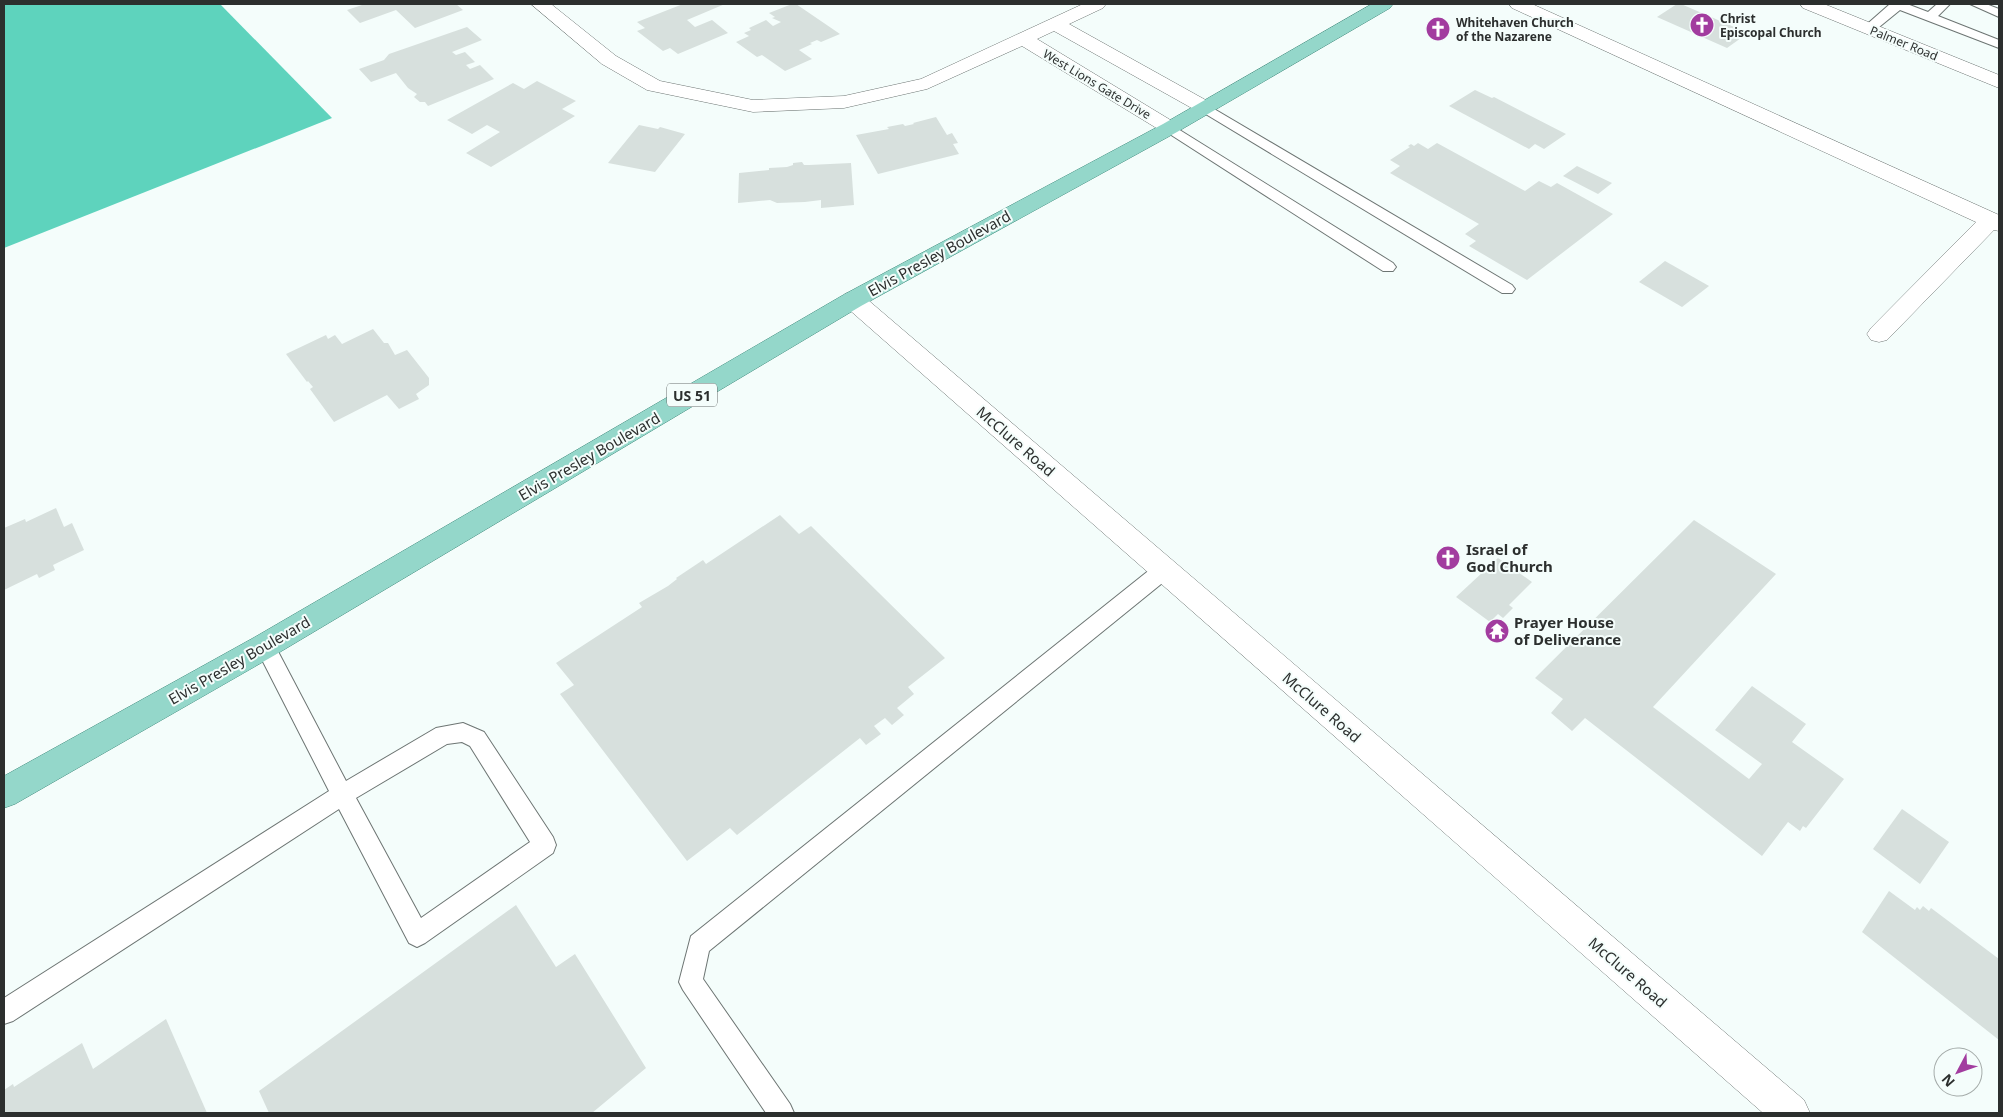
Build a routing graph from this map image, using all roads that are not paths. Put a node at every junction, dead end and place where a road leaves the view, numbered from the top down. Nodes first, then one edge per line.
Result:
1 (540, 4) edge
2 (1097, 4) edge
3 (1384, 4) edge
4 (1518, 4) edge
5 (1808, 4) edge
6 (1897, 4) edge
7 (1944, 4) edge
8 (1976, 4) edge
9 (1999, 13) edge
10 (1929, 17) junction
11 (1056, 24) junction
12 (1869, 29) junction
13 (1024, 39) junction
14 (1999, 44) edge
15 (1999, 82) edge
16 (1204, 107) junction
17 (1170, 128) junction
18 (1995, 222) edge
19 (1388, 267) dead end
20 (1507, 289) dead end
21 (853, 300) junction
22 (1879, 334) dead end
23 (1164, 570) junction
24 (265, 646) junction
25 (4, 793) edge
26 (342, 795) junction
27 (4, 1012) edge
28 (781, 1113) edge
29 (1791, 1113) edge

1 - 13 street, West Lions Gate Drive
2 - 11 street, West Lions Gate Drive
3 - 16 main road, Elvis Presley Boulevard / US 51
4 - 18 street
5 - 12 street, Palmer Road
6 - 10 lane
6 - 12 lane
7 - 10 lane
8 - 9 lane
10 - 14 lane
11 - 13 street, West Lions Gate Drive
11 - 16 street
12 - 15 street, Palmer Road
13 - 17 street, West Lions Gate Drive
16 - 17 main road, Elvis Presley Boulevard / US 51
16 - 20 lane
17 - 19 lane
17 - 21 main road, Elvis Presley Boulevard / US 51
18 - 22 street
21 - 23 street, McClure Road
21 - 24 main road, Elvis Presley Boulevard / US 51
23 - 28 lane
23 - 29 street, McClure Road
24 - 25 main road, Elvis Presley Boulevard / US 51
24 - 26 lane
26 - 26 lane
26 - 27 lane

